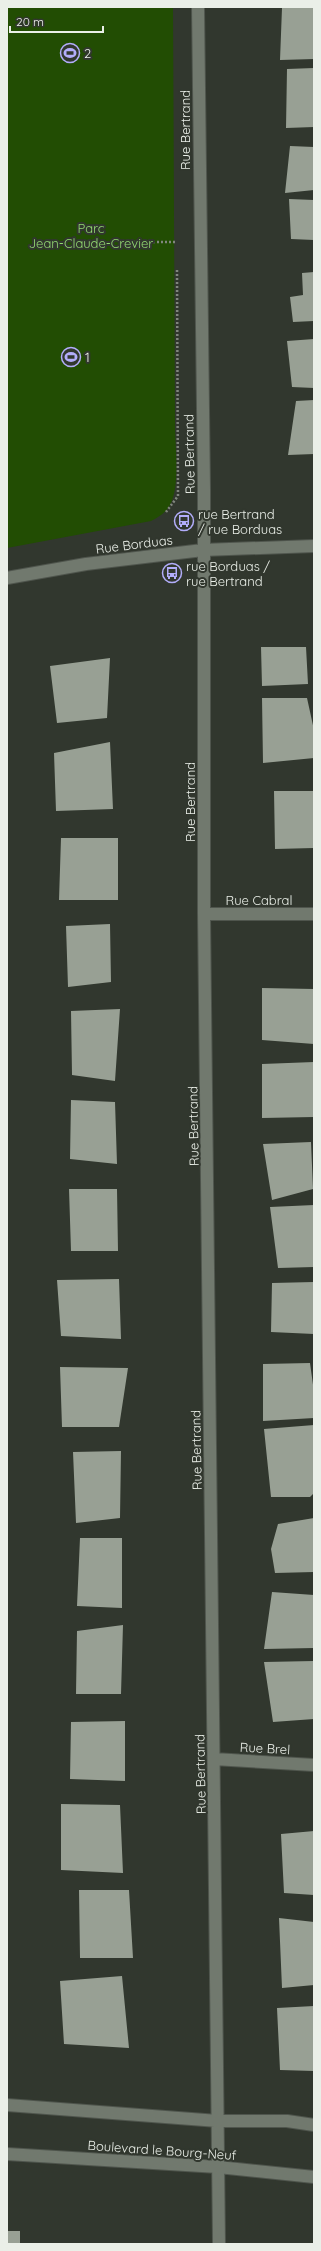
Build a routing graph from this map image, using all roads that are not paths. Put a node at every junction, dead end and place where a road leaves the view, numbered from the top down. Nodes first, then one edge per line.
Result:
1 (198, 7) edge
2 (314, 546) edge
3 (203, 550) junction
4 (7, 578) edge
5 (204, 914) junction
6 (314, 914) edge
7 (214, 1759) junction
8 (314, 1765) edge
9 (7, 2105) edge
10 (218, 2121) junction
11 (314, 2125) edge
12 (7, 2154) edge
13 (218, 2167) junction
14 (314, 2177) edge
15 (219, 2244) edge

1 - 3 street, Rue Bertrand
2 - 3 street, Rue Borduas
3 - 4 street, Rue Borduas
3 - 5 street, Rue Bertrand
5 - 6 street, Rue Cabral
5 - 7 street, Rue Bertrand
7 - 8 street, Rue Brel
7 - 10 street, Rue Bertrand
9 - 10 street
10 - 11 street
10 - 13 street, Rue Bertrand
12 - 13 street, Boulevard le Bourg-Neuf
13 - 14 street, Boulevard le Bourg-Neuf
13 - 15 street, Rue Bertrand

